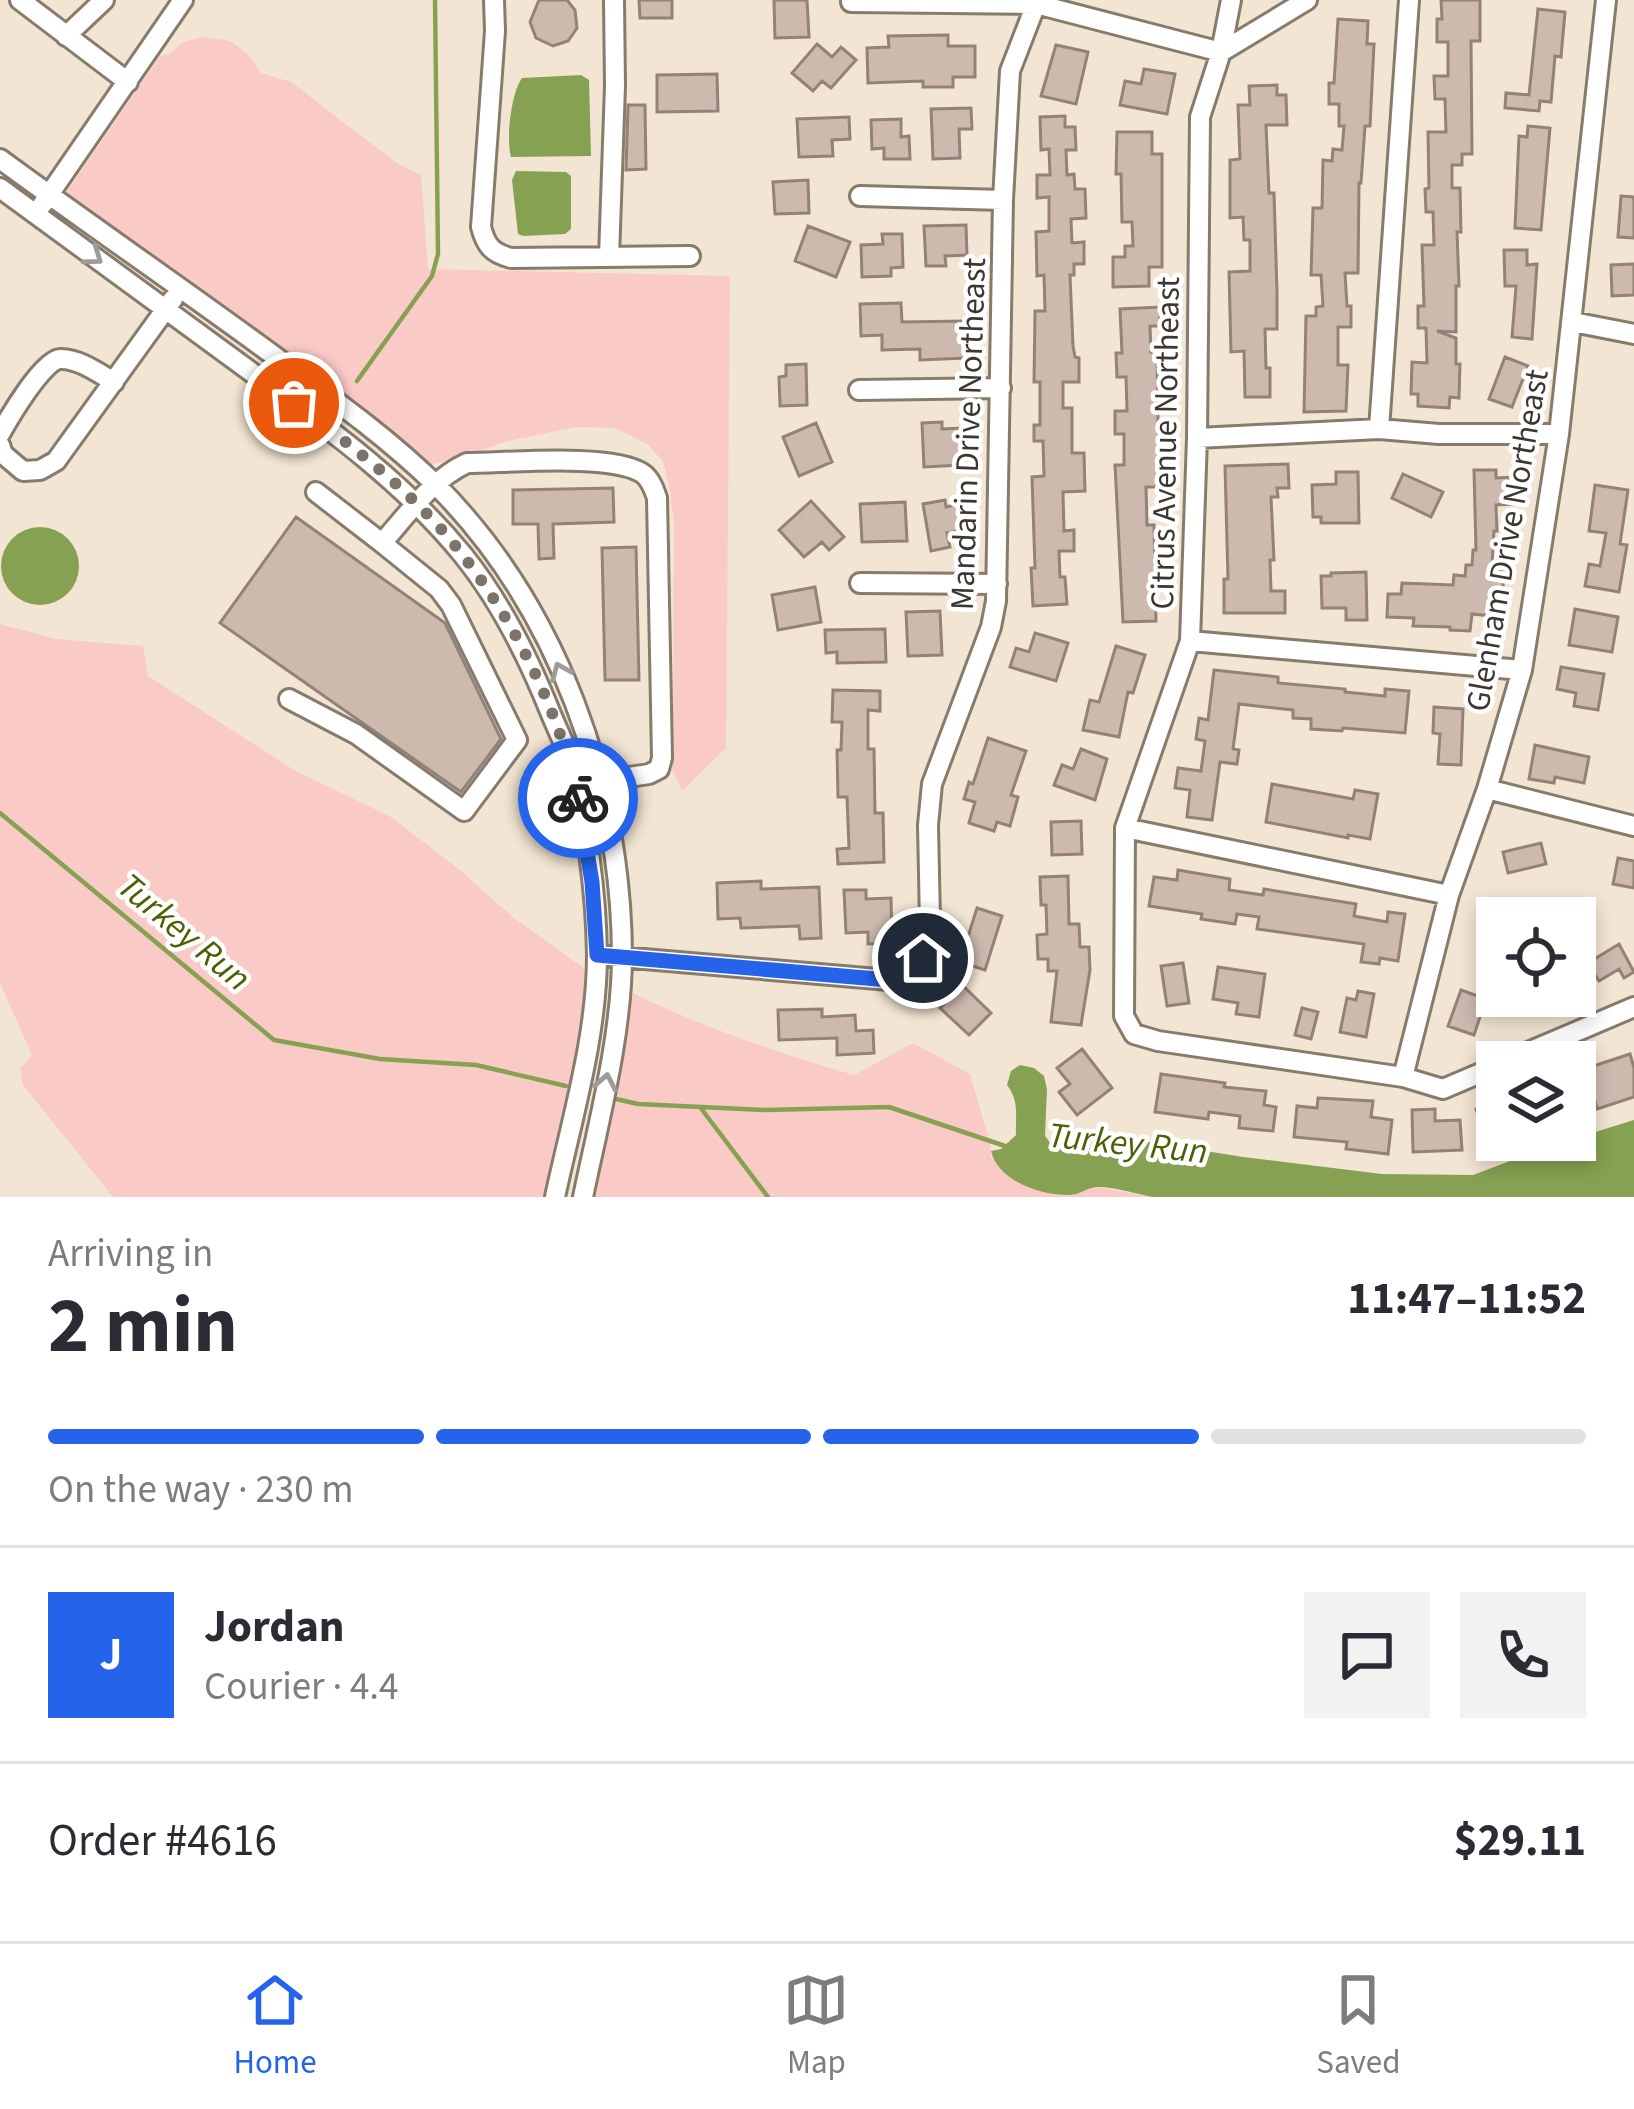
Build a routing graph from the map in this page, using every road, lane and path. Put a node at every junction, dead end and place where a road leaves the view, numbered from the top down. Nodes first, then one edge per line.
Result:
1 (20, 0) edge
2 (104, 0) edge
3 (183, 0) edge
4 (494, 0) edge
5 (614, 0) edge
6 (1231, 0) edge
7 (1307, 0) edge
8 (1409, 0) edge
9 (1606, 0) edge
10 (851, 2) edge
11 (1036, 2) edge
12 (66, 36) junction
13 (1221, 52) junction
14 (128, 82) junction
15 (0, 159) edge
16 (0, 188) edge
17 (50, 195) junction
18 (860, 196) dead end
19 (1003, 200) junction
20 (36, 214) junction
21 (690, 256) dead end
22 (609, 257) junction
23 (182, 288) junction
24 (165, 308) junction
25 (1573, 322) junction
26 (1634, 334) edge
27 (114, 382) junction
28 (1000, 388) junction
29 (859, 390) dead end
30 (1379, 429) junction
31 (0, 434) edge
32 (1559, 434) junction
33 (1197, 439) junction
34 (0, 445) edge
35 (435, 485) junction
36 (316, 492) dead end
37 (416, 504) junction
38 (382, 543) junction
39 (860, 583) dead end
40 (998, 584) junction
41 (1190, 640) junction
42 (1522, 670) junction
43 (289, 700) dead end
44 (599, 781) junction
45 (576, 785) junction
46 (1486, 790) junction
47 (1634, 826) edge
48 (1125, 828) junction
49 (1449, 895) junction
50 (597, 955) junction
51 (622, 957) junction
52 (1634, 1007) edge
53 (1554, 1041) edge
54 (1476, 1075) edge
55 (1403, 1077) junction
56 (555, 1197) edge
57 (583, 1197) edge

1 - 12 street
2 - 12 street
3 - 14 street
4 - 22 street
5 - 22 street
6 - 13 street, Citrus Avenue Northeast
7 - 13 street
8 - 30 street
9 - 25 street, Glenham Drive Northeast
10 - 11 street
11 - 13 street
11 - 19 street, Mandarin Drive Northeast
12 - 14 street
13 - 33 street, Citrus Avenue Northeast
14 - 17 street
15 - 17 street
16 - 20 street
17 - 20 street
17 - 23 street
18 - 19 street
19 - 28 street, Mandarin Drive Northeast
20 -> 24 street
21 - 22 street
23 - 24 street
23 - 35 street
24 - 27 street
24 - 37 street
25 - 26 street
25 - 32 street, Glenham Drive Northeast
27 - 31 street
27 - 34 street
28 - 29 street
28 - 40 street, Mandarin Drive Northeast
30 - 32 street
30 - 33 street
32 - 42 street, Glenham Drive Northeast
33 - 41 street, Citrus Avenue Northeast
35 - 37 street
44 -> 35 street
35 - 44 street
36 - 38 street
37 - 38 street
37 - 45 street
38 - 43 street
39 - 40 street
40 - 51 street, Mandarin Drive Northeast
41 - 42 street
41 - 48 street, Citrus Avenue Northeast
42 - 46 street, Glenham Drive Northeast
44 - 45 street
44 - 51 street
45 - 50 street
46 - 47 street
46 - 49 street, Glenham Drive Northeast
48 - 49 street
48 - 55 street, Citrus Avenue Northeast
49 - 55 street, Glenham Drive Northeast
50 - 51 street, Mandarin Drive Northeast
50 - 56 street
57 -> 51 street
52 - 53 street
54 - 55 street

